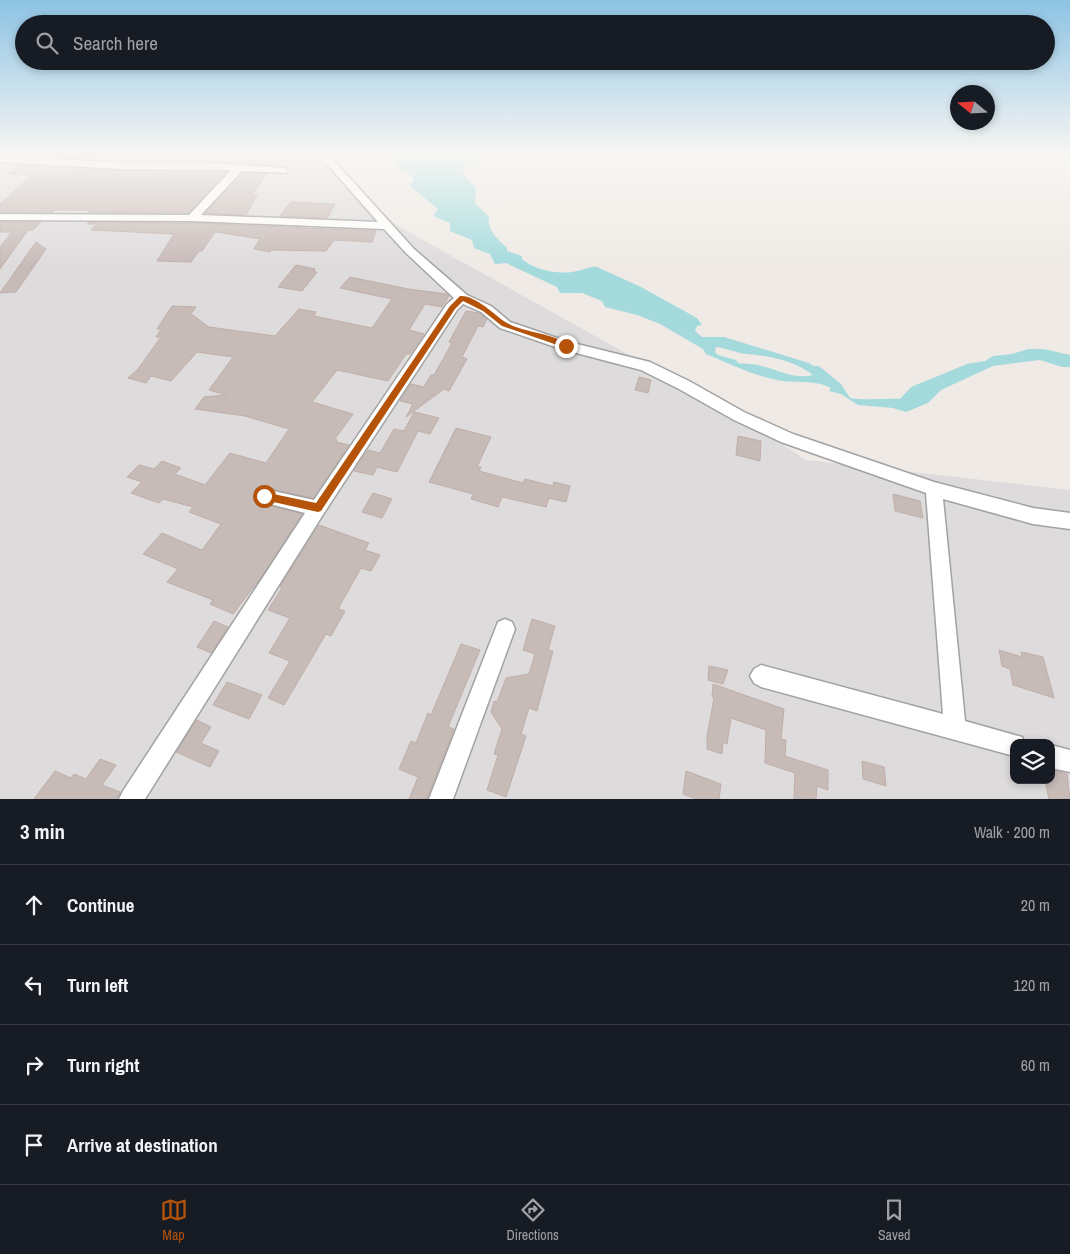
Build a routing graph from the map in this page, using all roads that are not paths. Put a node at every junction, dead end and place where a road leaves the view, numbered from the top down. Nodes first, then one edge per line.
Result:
1 (216, 192) edge
2 (358, 192) edge
3 (0, 217) edge
4 (192, 218) junction
5 (389, 226) junction
6 (462, 298) junction
7 (934, 489) junction
8 (264, 496) dead end
9 (318, 508) junction
10 (1070, 521) edge
11 (504, 629) dead end
12 (761, 676) dead end
13 (955, 728) junction
14 (1010, 744) edge
15 (1055, 757) edge
16 (1070, 761) edge
17 (131, 799) edge
18 (441, 799) edge

1 - 4 street
2 - 5 street
3 - 4 street
4 - 5 street
5 - 6 street
6 - 7 street
6 - 9 street
7 - 10 street
7 - 13 street
8 - 9 street
9 - 17 street
11 - 18 street
12 - 13 street
13 - 14 street
15 - 16 street

